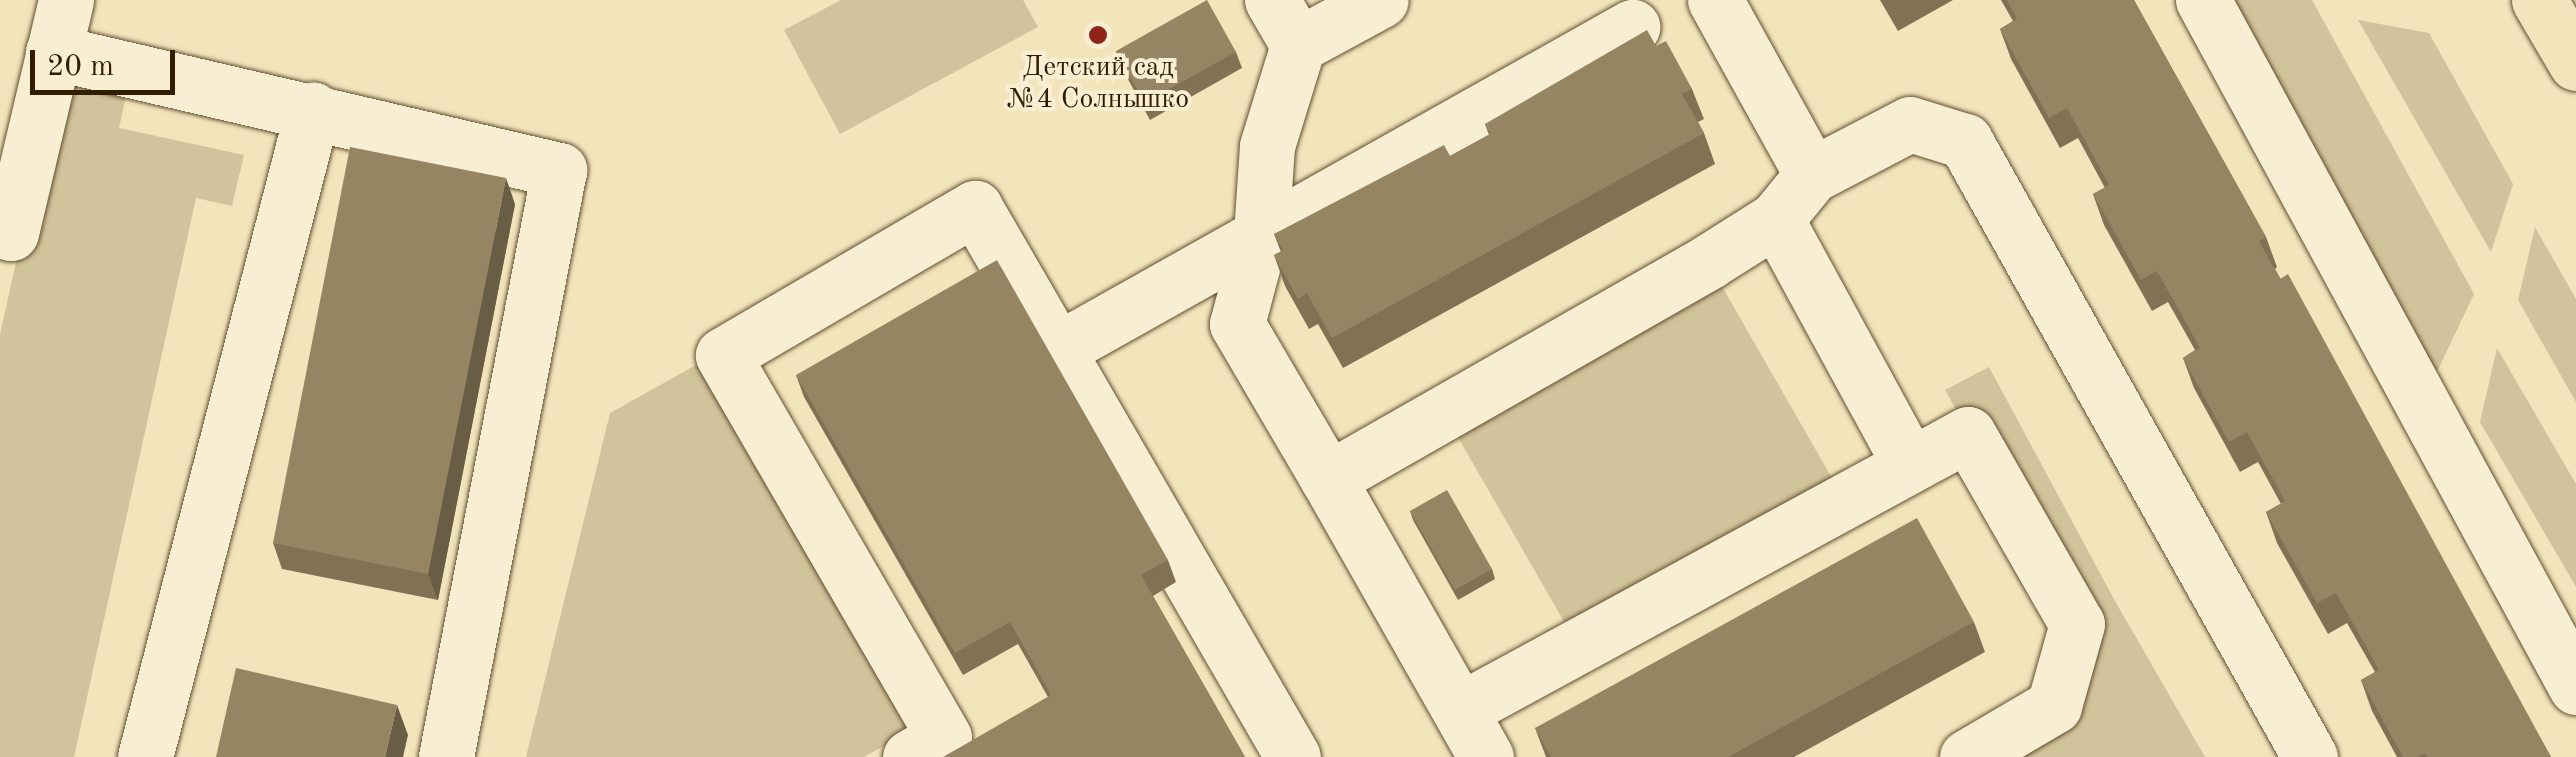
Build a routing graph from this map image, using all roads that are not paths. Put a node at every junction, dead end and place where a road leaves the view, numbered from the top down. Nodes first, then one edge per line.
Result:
1 (66, 0) edge
2 (1381, 0) edge
3 (1716, 0) edge
4 (2203, 0) edge
5 (2540, 0) edge
6 (1285, 22) edge
7 (1632, 27) dead end
8 (53, 52) junction
9 (2576, 63) edge
10 (313, 109) junction
11 (1812, 175) junction
12 (1776, 219) junction
13 (0, 230) edge
14 (1261, 234) junction
15 (1057, 350) junction
16 (1909, 463) junction
17 (1328, 479) junction
18 (2576, 687) edge
19 (1460, 710) junction
20 (2000, 749) edge
21 (145, 757) edge
22 (446, 757) edge
23 (910, 757) edge
24 (1293, 757) edge
25 (1486, 757) edge
26 (2310, 757) edge

1 - 8 lane
2 - 6 lane
3 - 11 lane
4 - 18 lane
5 - 9 main road
6 - 14 lane
7 - 14 lane
8 - 10 lane
8 - 13 lane
10 - 21 lane
10 - 22 lane
11 - 12 lane
11 - 26 lane
12 - 16 lane
12 - 17 lane
14 - 15 lane
14 - 17 lane
15 - 23 lane
15 - 24 lane
16 - 19 lane
16 - 20 lane
17 - 19 lane
19 - 25 lane

